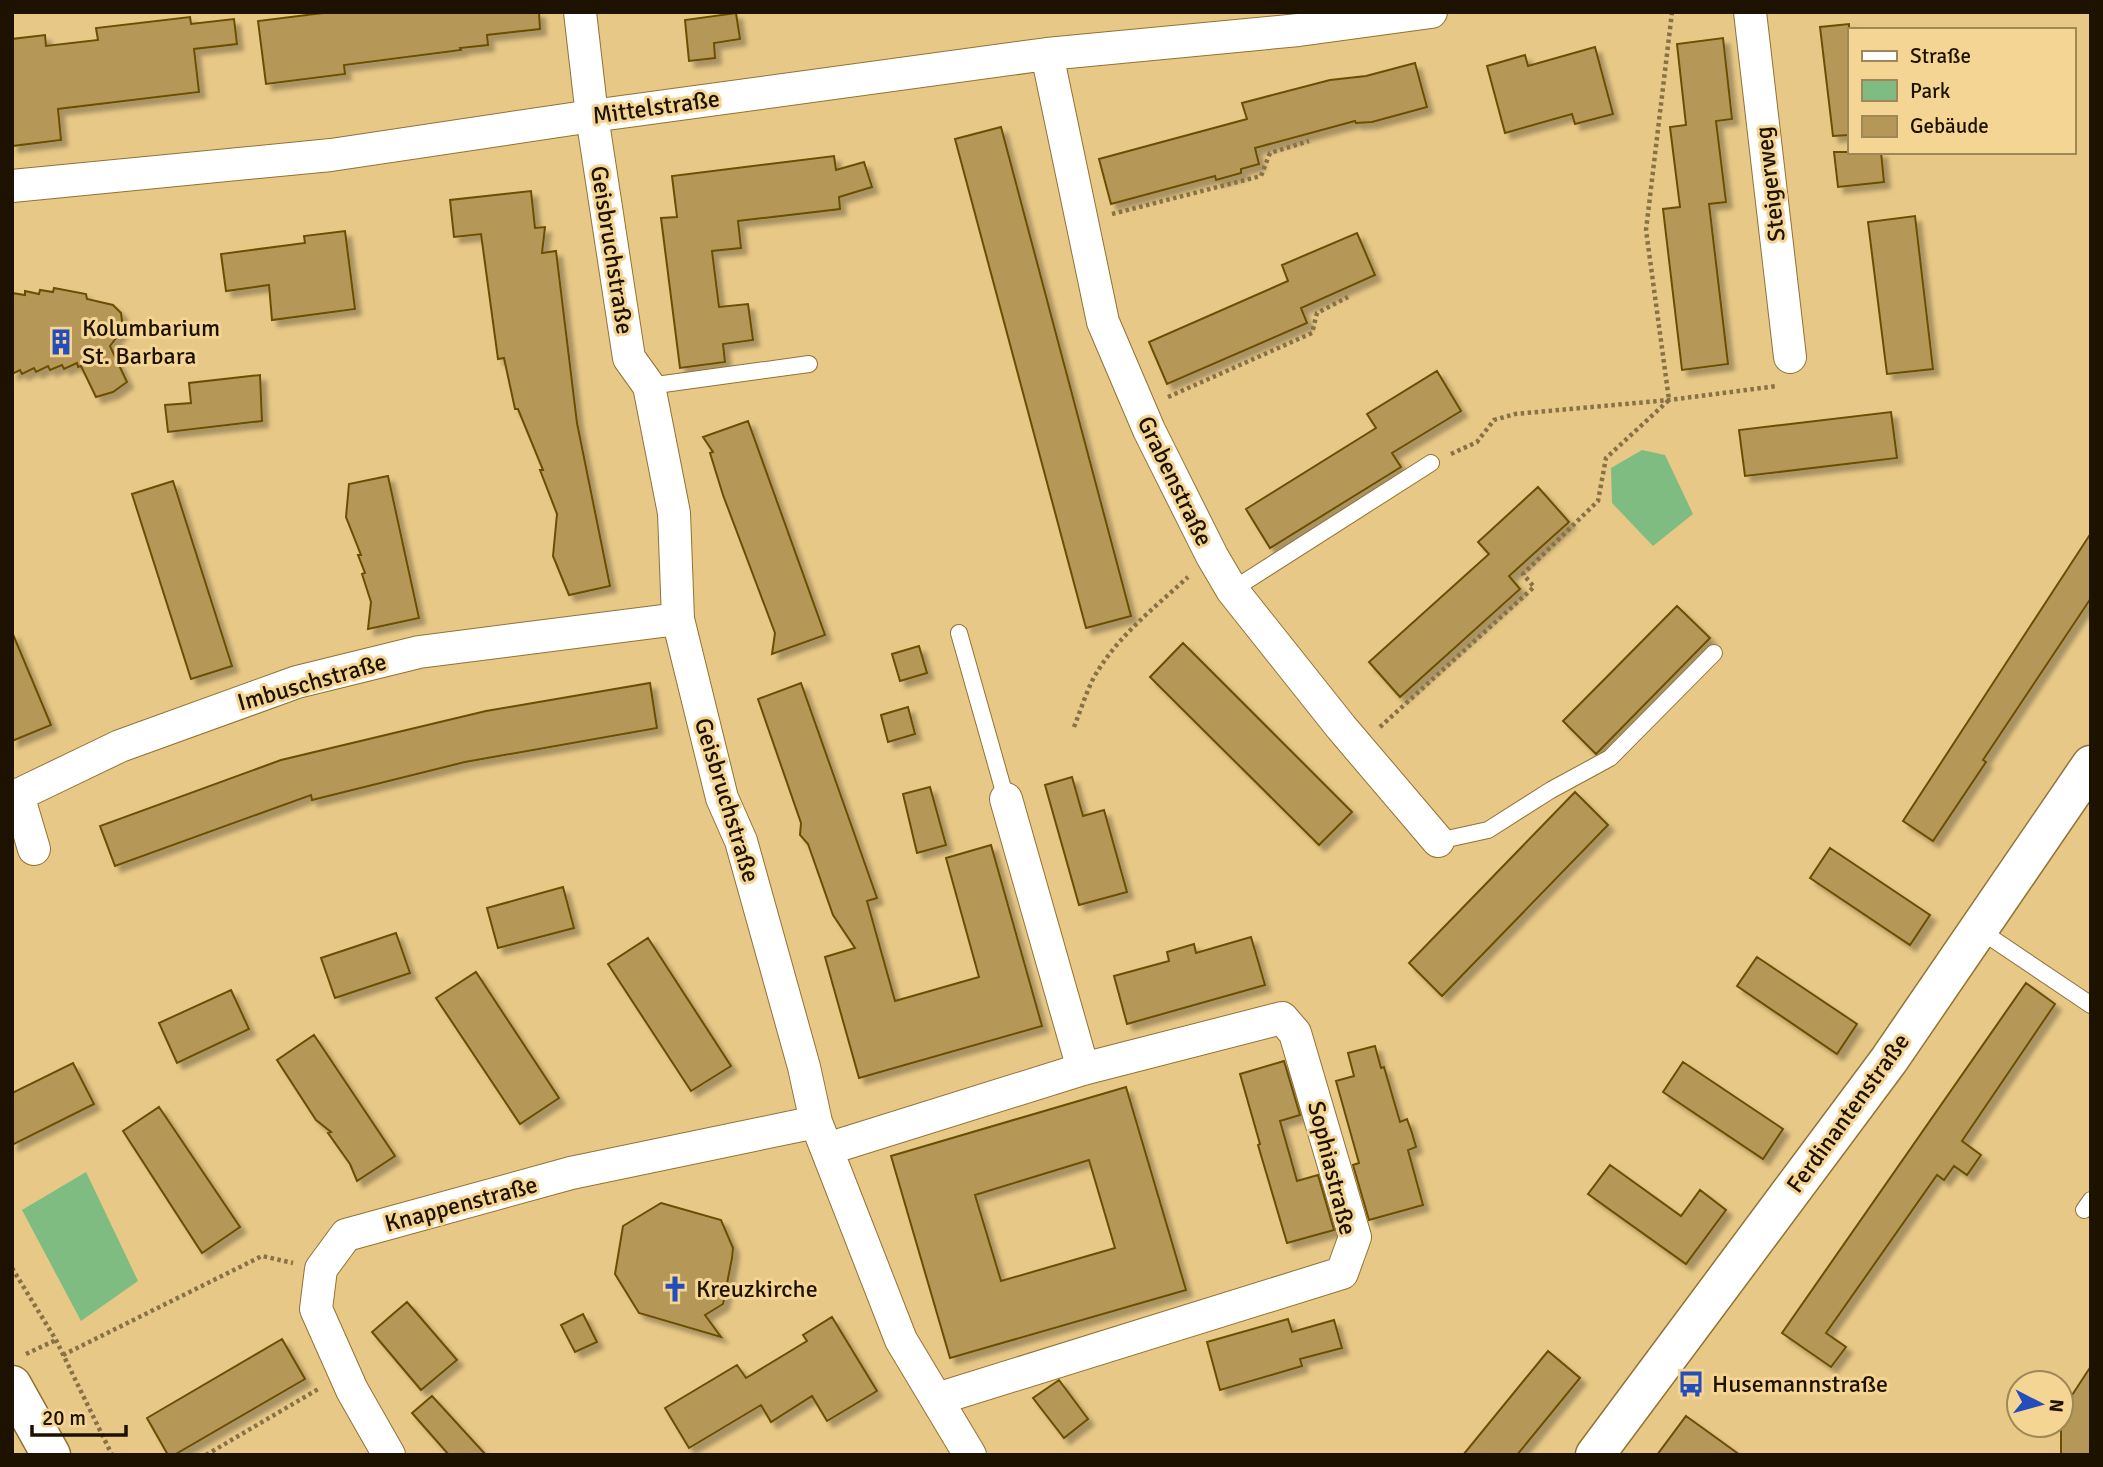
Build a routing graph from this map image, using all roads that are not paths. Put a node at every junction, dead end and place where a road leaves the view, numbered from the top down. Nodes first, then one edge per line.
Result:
1 (580, 12) edge
2 (1431, 12) edge
3 (1750, 12) edge
4 (1298, 21) edge
5 (1047, 54) junction
6 (592, 116) junction
7 (12, 186) edge
8 (1790, 357) road end
9 (809, 364) dead end
10 (649, 386) junction
11 (1432, 463) road end
12 (1232, 590) junction
13 (678, 619) junction
14 (959, 634) dead end
15 (1714, 653) dead end
16 (2091, 765) edge
17 (1006, 799) joint
18 (1438, 841) joint
19 (34, 849) dead end
20 (1979, 929) junction
21 (2091, 1005) edge
22 (1083, 1069) junction
23 (821, 1135) junction
24 (18, 1370) edge
25 (937, 1399) junction
26 (51, 1455) edge
27 (389, 1455) edge
28 (970, 1455) edge
29 (1595, 1455) edge

1 - 6 street, Geisbruchstraße
2 - 4 street, Mittelstraße
3 - 8 street, Steigerweg
4 - 5 street, Mittelstraße
5 - 6 street, Mittelstraße
5 - 12 street, Grabenstraße
6 - 7 street, Mittelstraße
6 - 10 street, Geisbruchstraße
9 - 10 lane
10 - 13 street, Geisbruchstraße
11 - 12 lane
12 - 18 street, Grabenstraße
13 - 19 street, Imbuschstraße
13 - 23 street, Geisbruchstraße
14 - 17 lane
15 - 18 lane
16 - 20 street, Ferdinantenstraße
17 - 22 street
20 - 21 lane
20 - 29 street, Ferdinantenstraße
22 - 23 street, Sophiastraße
22 - 25 street, Sophiastraße
23 - 25 street, Geisbruchstraße
23 - 27 street, Knappenstraße
24 - 26 street
25 - 28 street, Geisbruchstraße

